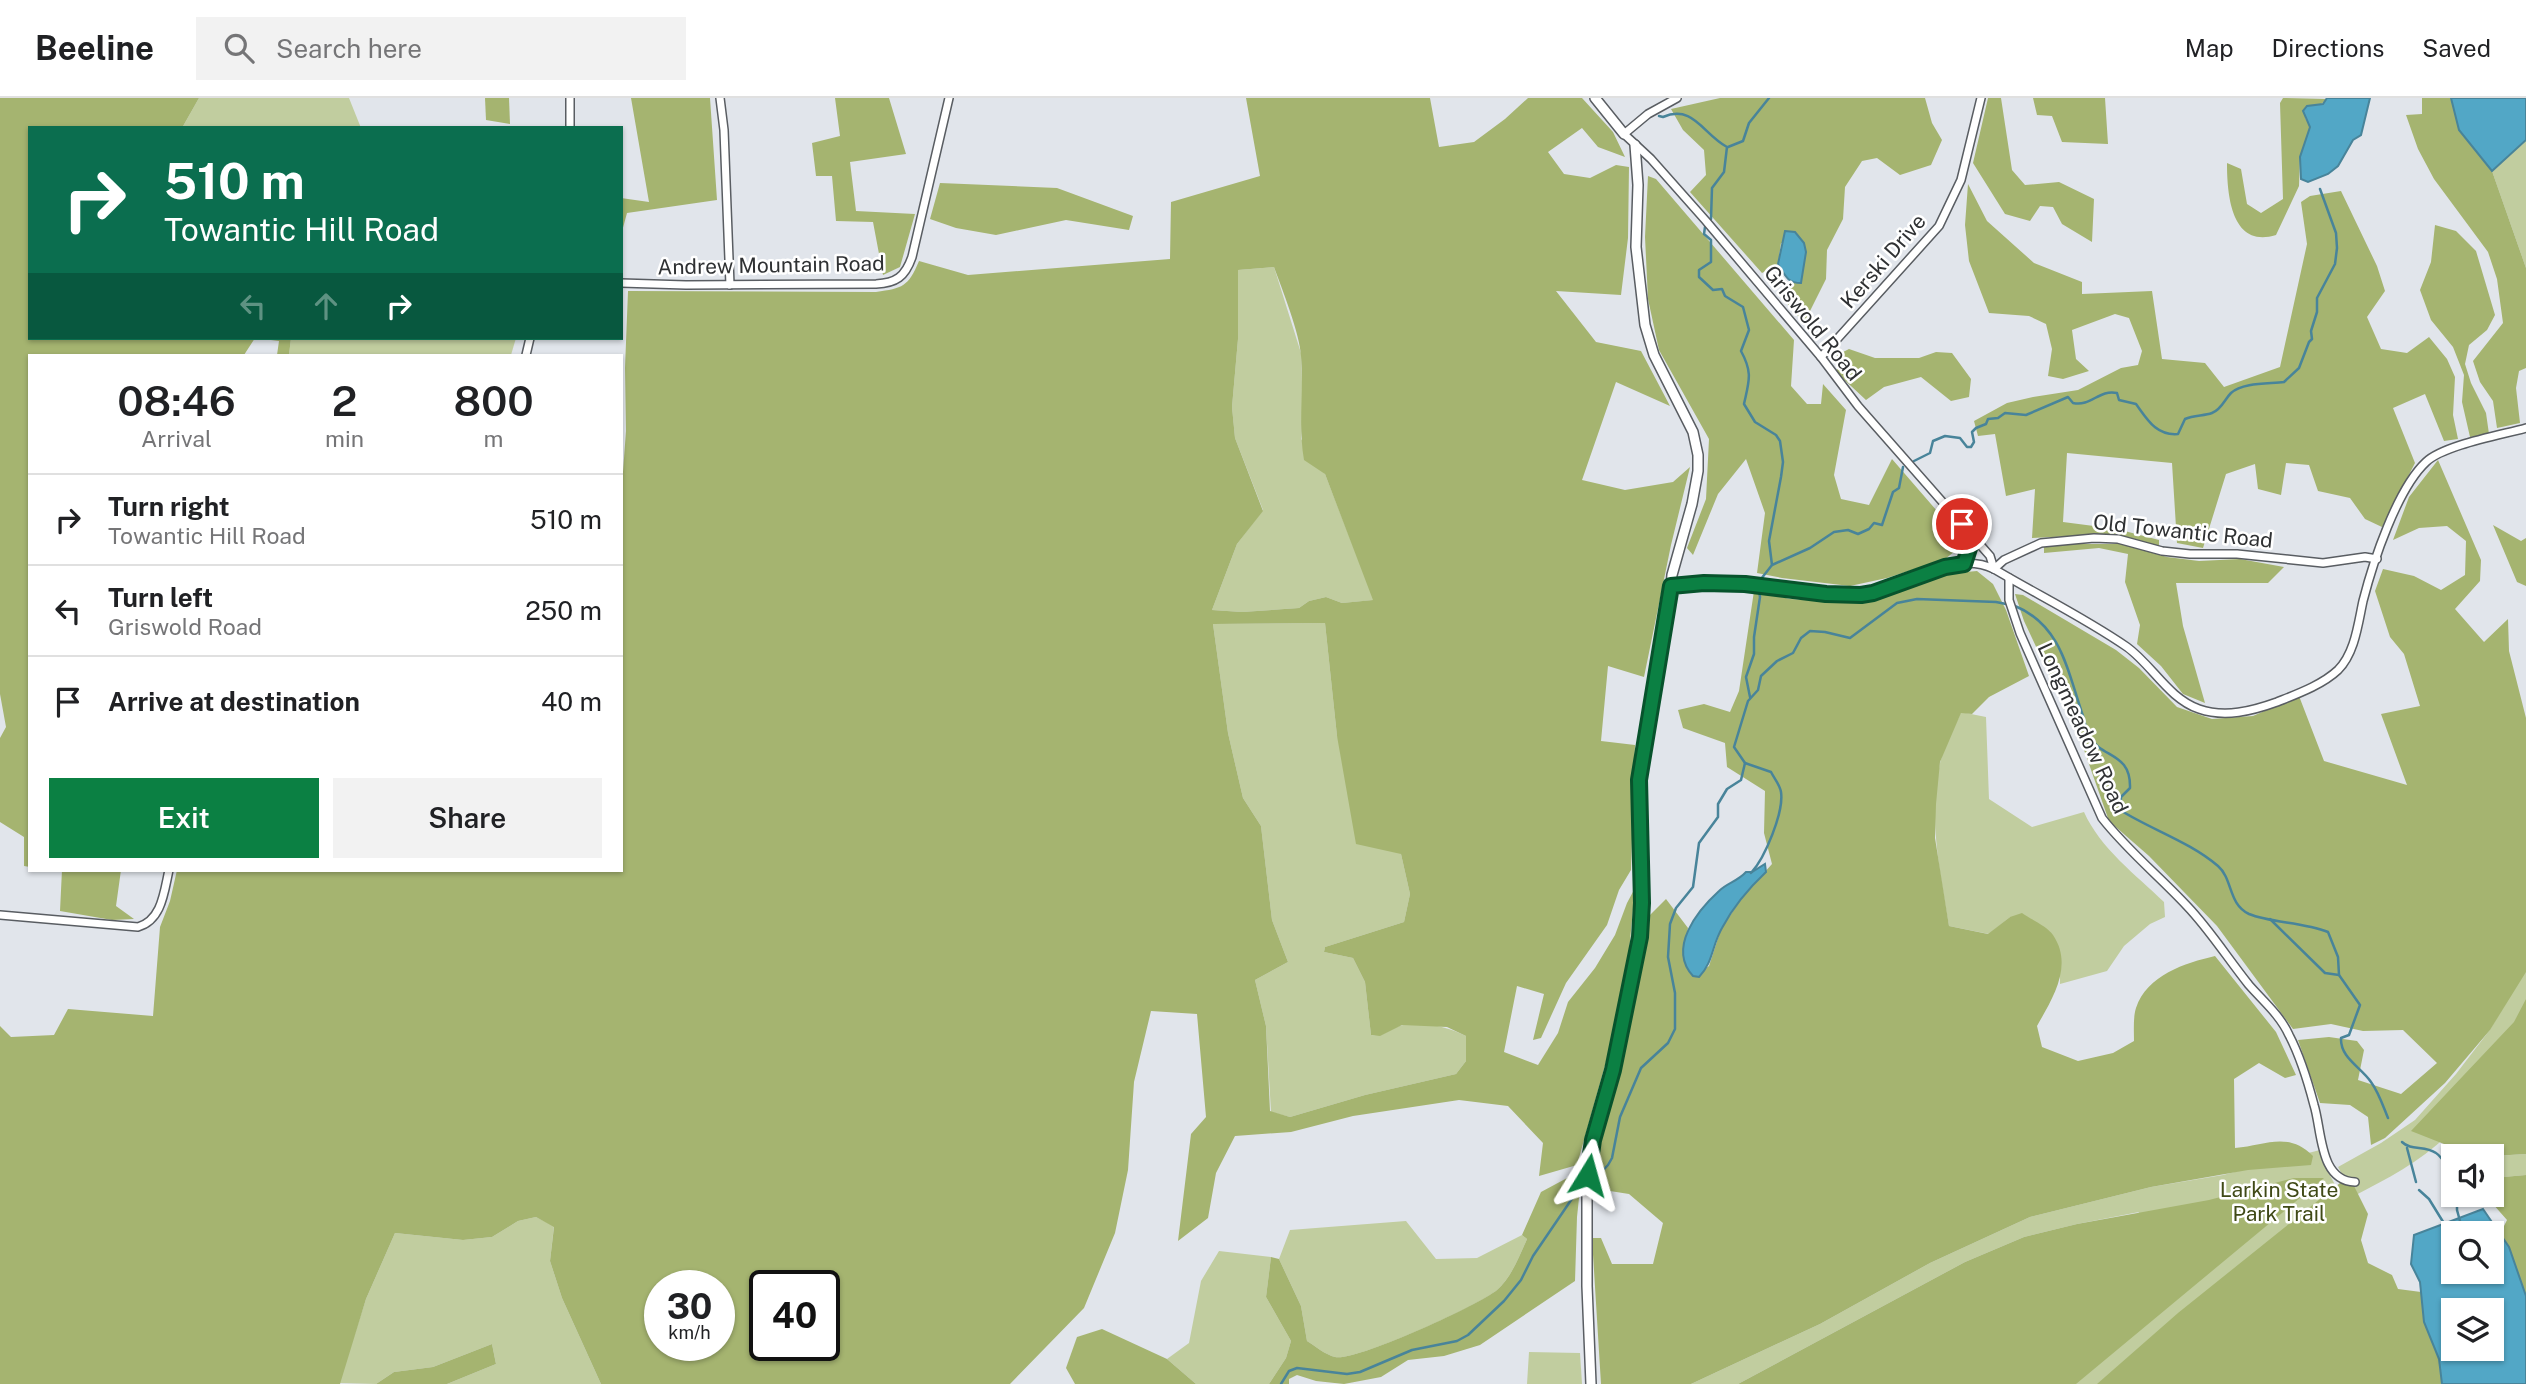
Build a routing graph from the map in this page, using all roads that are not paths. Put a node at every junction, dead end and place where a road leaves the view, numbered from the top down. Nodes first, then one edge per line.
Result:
1 (570, 98) edge
2 (720, 98) edge
3 (949, 98) edge
4 (1595, 98) edge
5 (1677, 98) edge
6 (1981, 98) edge
7 (570, 126) edge
8 (1624, 134) junction
9 (1635, 145) junction
10 (623, 284) edge
11 (730, 285) junction
12 (1821, 358) junction
13 (2526, 428) edge
14 (1973, 536) junction
15 (2376, 559) junction
16 (1964, 564) junction
17 (1994, 569) junction
18 (2010, 578) junction
19 (1671, 586) junction
20 (168, 872) edge
21 (0, 915) edge
22 (2355, 1182) dead end
23 (1591, 1384) edge

1 - 7 street
2 - 11 street
3 - 11 street, Andrew Mountain Road
4 - 8 street
5 - 8 street
6 - 12 street, Kerski Drive
8 - 9 street, Griswold Road
9 - 12 street, Griswold Road
9 - 19 street
10 - 11 street, Andrew Mountain Road
12 - 14 street, Griswold Road
13 - 15 street
14 - 16 street
14 - 17 street, Griswold Road
15 - 17 street, Old Towantic Road
15 - 18 street
16 - 17 street
16 - 19 street
17 - 18 street
18 - 22 street, Longmeadow Road
19 - 23 street
20 - 21 street

